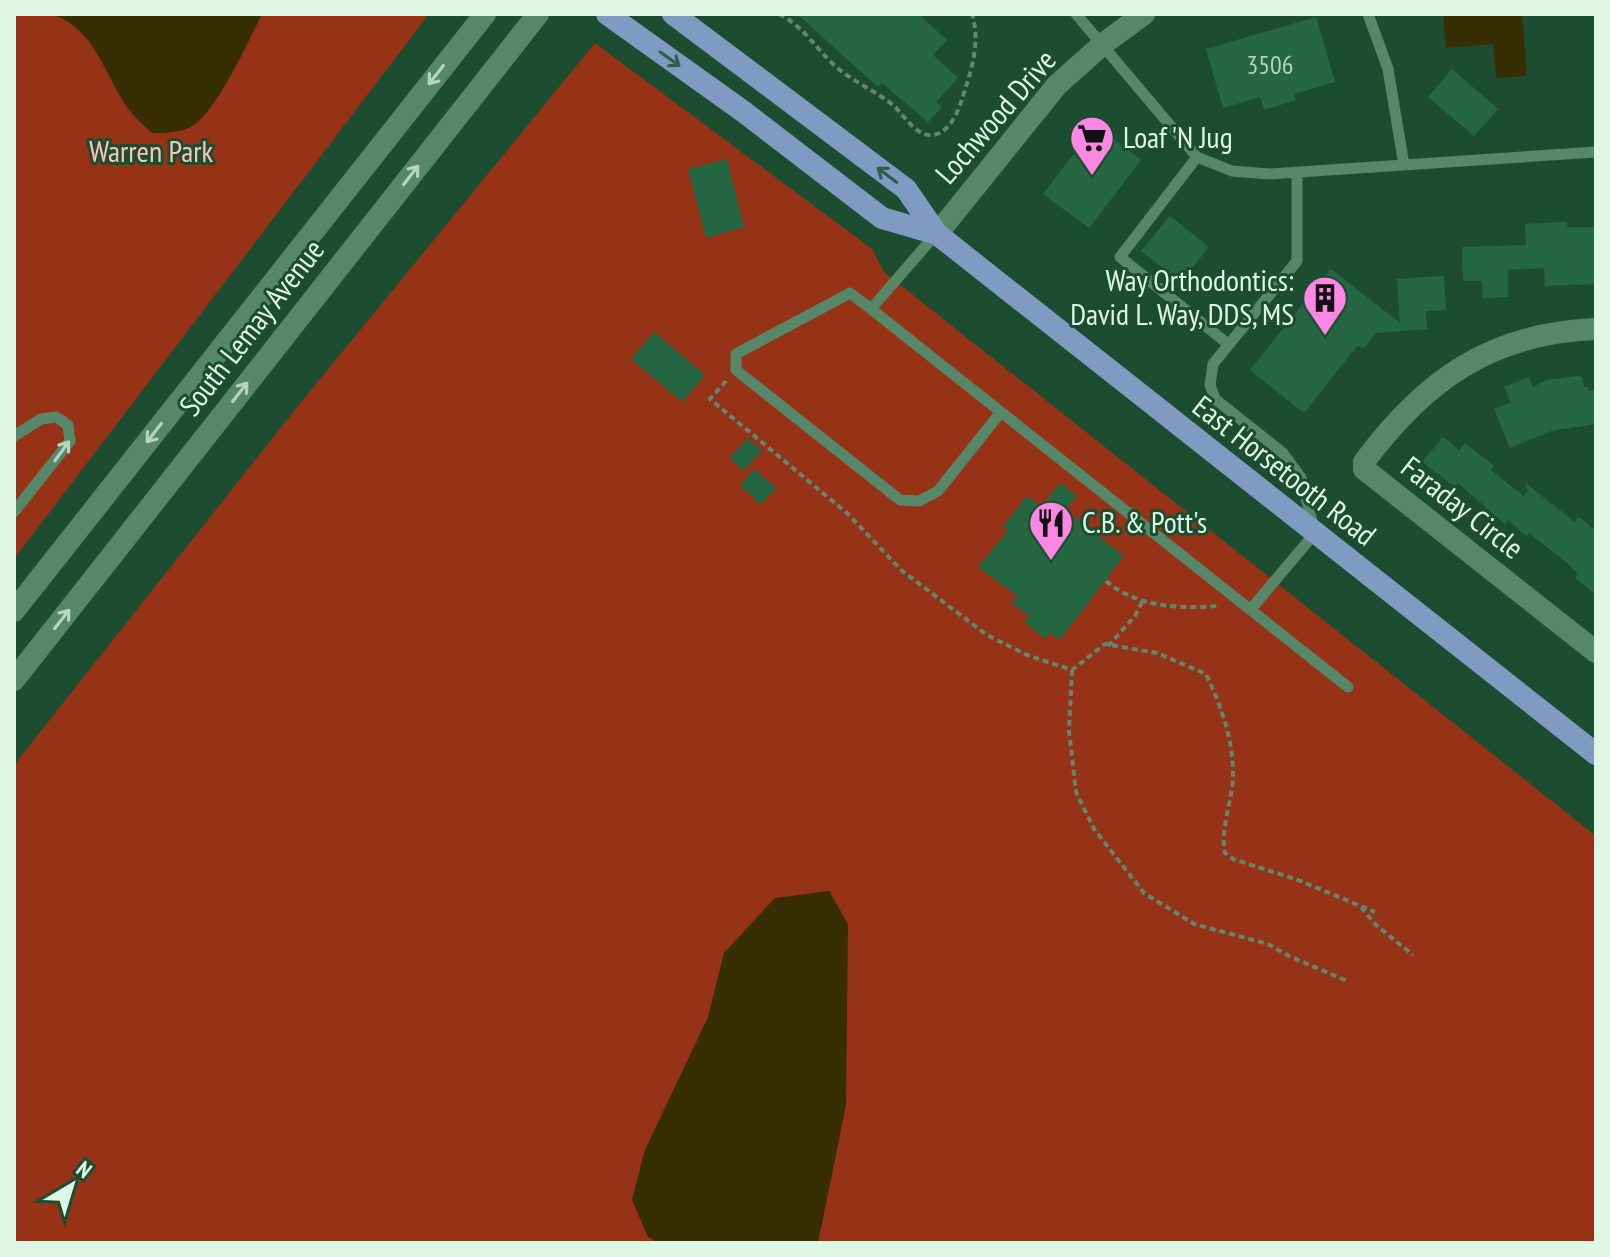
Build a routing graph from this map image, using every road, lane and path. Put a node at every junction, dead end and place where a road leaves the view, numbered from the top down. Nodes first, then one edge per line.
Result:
1 (485, 14) edge
2 (538, 14) edge
3 (607, 14) edge
4 (673, 14) edge
5 (779, 14) edge
6 (972, 14) edge
7 (1076, 14) edge
8 (1144, 14) edge
9 (1368, 14) edge
10 (1103, 44) junction
11 (1596, 152) edge
12 (1197, 157) junction
13 (1404, 165) junction
14 (1297, 173) junction
15 (937, 234) junction
16 (871, 309) junction
17 (1596, 329) edge
18 (1228, 344) junction
19 (736, 370) junction
20 (1001, 412) junction
21 (14, 436) edge
22 (14, 512) edge
23 (1315, 533) junction
24 (1106, 581) dead end
25 (1142, 602) junction
26 (1248, 606) junction
27 (14, 611) edge
28 (1108, 646) junction
29 (1596, 652) edge
30 (1072, 670) junction
31 (14, 680) edge
32 (1348, 687) dead end
33 (1596, 754) edge
34 (1359, 905) junction
35 (1375, 912) dead end
36 (1413, 955) dead end
37 (1347, 981) dead end

1 -> 27 main road, South Lemay Avenue
31 -> 2 main road, South Lemay Avenue
3 -> 15 main road, East Horsetooth Road
15 -> 4 main road, East Horsetooth Road
5 - 6 path
7 - 10 lane
8 - 10 main road, Lochwood Drive
9 - 13 lane
10 - 12 lane
10 - 15 main road, Lochwood Drive
11 - 13 lane
12 - 14 lane
12 - 18 lane
13 - 14 lane
14 - 18 lane
15 - 16 lane
15 - 23 main road, East Horsetooth Road
16 - 19 lane
16 - 20 lane
17 - 29 main road, Faraday Circle
18 - 23 lane
19 - 20 lane
19 - 30 path
20 - 26 lane
22 -> 21 lane
23 - 26 lane
23 - 33 main road, East Horsetooth Road
24 - 25 path
25 - 26 path
25 - 28 path
26 - 32 lane
28 - 30 path
28 - 34 path
30 - 37 path
34 - 35 path
34 - 36 path

